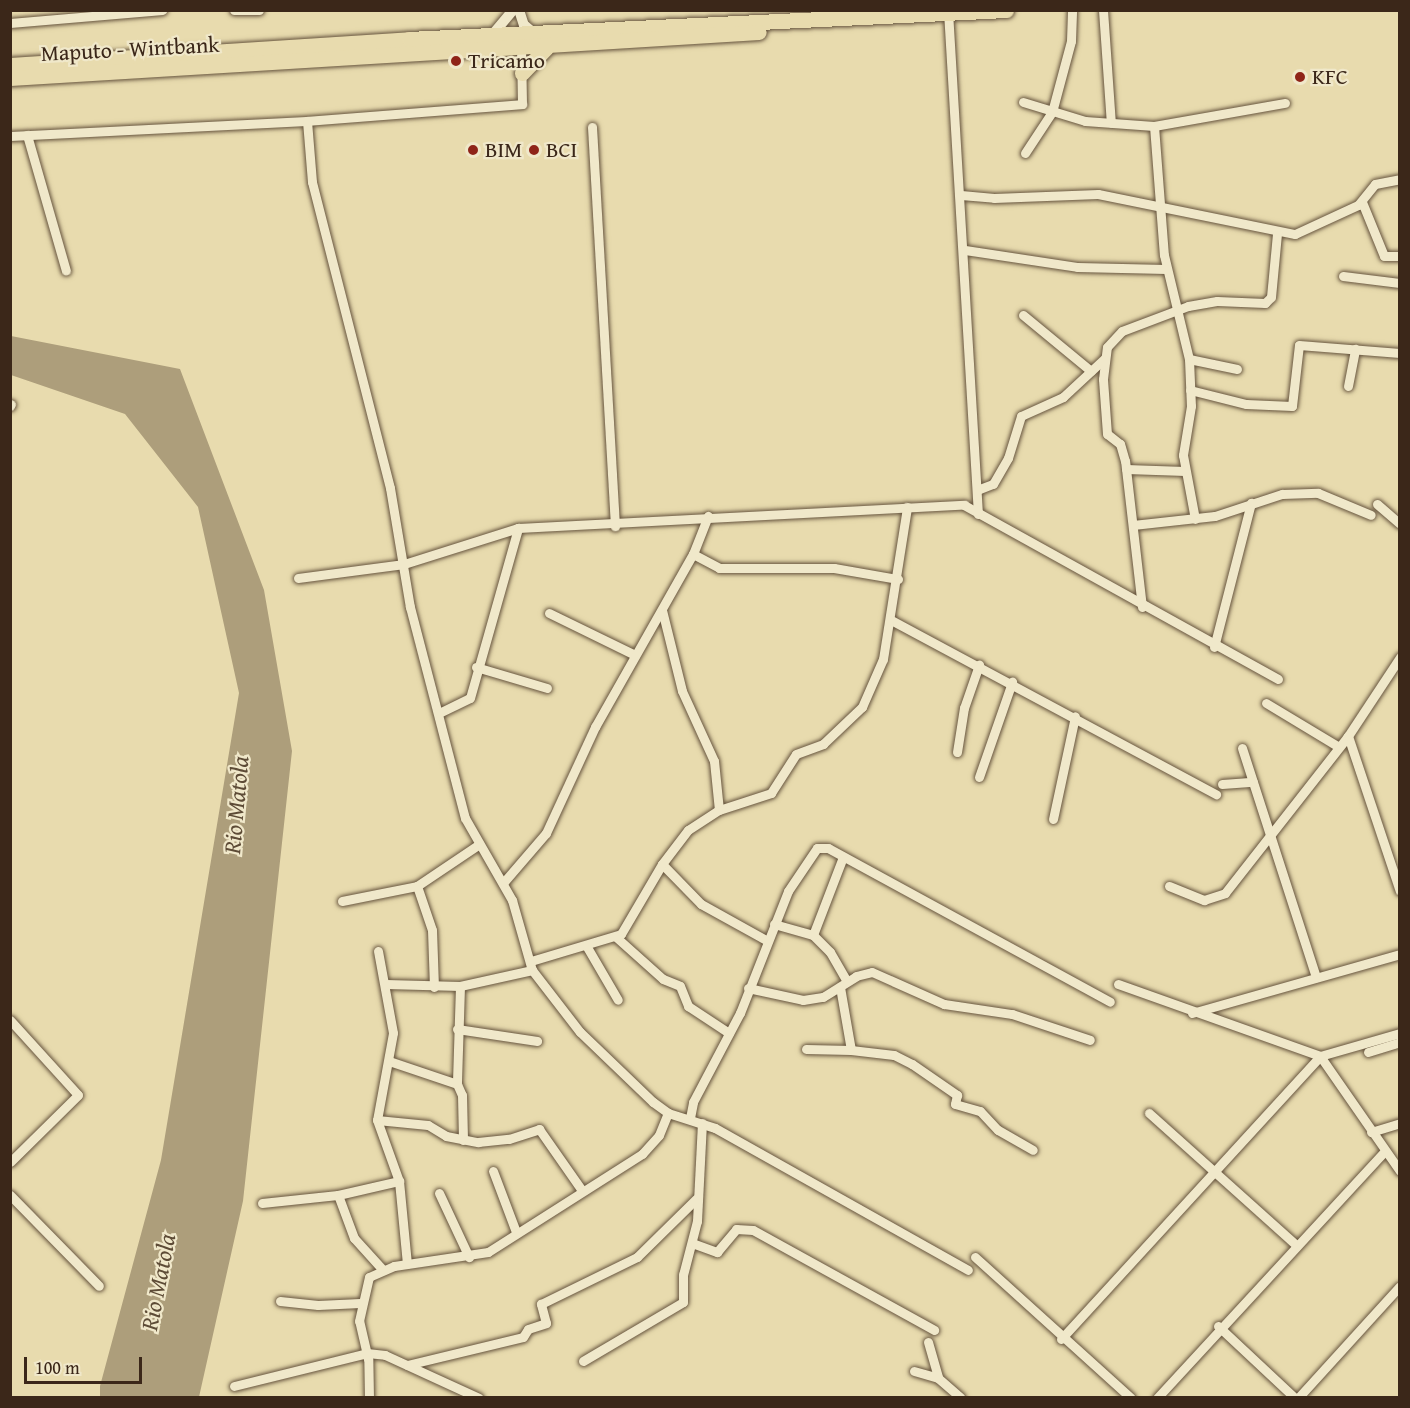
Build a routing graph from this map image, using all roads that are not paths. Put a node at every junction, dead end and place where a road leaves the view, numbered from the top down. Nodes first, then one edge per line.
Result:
1 (162, 10) edge
2 (234, 10) edge
3 (259, 10) edge
4 (513, 10) edge
5 (519, 10) edge
6 (1006, 10) edge
7 (1072, 10) edge
8 (1103, 10) edge
9 (981, 11) edge
10 (950, 12) edge
11 (10, 23) edge
12 (491, 36) junction
13 (542, 42) junction
14 (521, 43) junction
15 (500, 51) junction
16 (250, 57) junction
17 (10, 65) edge
18 (522, 75) junction
19 (10, 78) edge
20 (1023, 102) dead end
21 (1285, 103) dead end
22 (1052, 112) junction
23 (307, 121) junction
24 (1111, 123) junction
25 (1154, 126) junction
26 (592, 127) dead end
27 (27, 135) junction
28 (10, 136) edge
29 (1025, 153) dead end
30 (1400, 179) edge
31 (961, 195) junction
32 (1362, 202) junction
33 (1158, 206) junction
34 (1277, 233) junction
35 (965, 250) junction
36 (1400, 256) edge
37 (1166, 269) junction
38 (66, 271) dead end
39 (1343, 276) dead end
40 (1400, 283) edge
41 (1177, 310) junction
42 (1023, 315) dead end
43 (1355, 349) junction
44 (1400, 353) edge
45 (1105, 358) junction
46 (1189, 359) junction
47 (1237, 369) dead end
48 (1091, 370) junction
49 (1348, 386) dead end
50 (1190, 390) junction
51 (1126, 469) junction
52 (1185, 471) junction
53 (977, 490) junction
54 (1251, 503) junction
55 (1377, 504) dead end
56 (907, 507) junction
57 (978, 513) junction
58 (708, 516) junction
59 (1371, 516) dead end
60 (1195, 519) junction
61 (1400, 524) edge
62 (1133, 525) junction
63 (615, 526) junction
64 (518, 528) junction
65 (693, 554) junction
66 (404, 564) junction
67 (298, 578) dead end
68 (898, 579) junction
69 (1142, 607) junction
70 (662, 610) junction
71 (549, 613) dead end
72 (891, 620) junction
73 (1214, 647) junction
74 (635, 655) junction
75 (1400, 657) edge
76 (980, 665) junction
77 (476, 667) junction
78 (1278, 679) dead end
79 (1012, 682) junction
80 (547, 688) dead end
81 (1266, 703) dead end
82 (439, 713) junction
83 (1075, 716) junction
84 (1348, 736) junction
85 (1339, 747) junction
86 (1242, 748) dead end
87 (957, 752) dead end
88 (979, 777) dead end
89 (1253, 782) junction
90 (1222, 784) dead end
91 (1216, 794) dead end
92 (719, 810) junction
93 (1053, 819) dead end
94 (1271, 833) junction
95 (478, 845) junction
96 (843, 858) junction
97 (662, 864) junction
98 (503, 883) junction
99 (417, 886) junction
100 (1169, 886) dead end
101 (1400, 891) edge
102 (342, 901) dead end
103 (774, 924) junction
104 (813, 935) junction
105 (616, 937) junction
106 (766, 940) junction
107 (587, 947) junction
108 (378, 951) dead end
109 (1400, 954) edge
110 (532, 965) junction
111 (1316, 976) junction
112 (386, 984) junction
113 (843, 984) junction
114 (1118, 984) dead end
115 (460, 986) junction
116 (434, 987) junction
117 (748, 988) junction
118 (618, 1000) dead end
119 (1110, 1002) dead end
120 (1192, 1013) junction
121 (10, 1020) edge
122 (457, 1029) junction
123 (729, 1033) junction
124 (1400, 1033) edge
125 (1090, 1040) dead end
126 (537, 1041) dead end
127 (1400, 1042) edge
128 (806, 1049) dead end
129 (851, 1050) junction
130 (1368, 1052) dead end
131 (1320, 1056) junction
132 (389, 1061) junction
133 (457, 1084) junction
134 (668, 1113) junction
135 (1149, 1113) dead end
136 (690, 1118) junction
137 (377, 1120) junction
138 (702, 1123) junction
139 (1400, 1123) edge
140 (1371, 1132) junction
141 (463, 1140) junction
142 (1033, 1150) dead end
143 (1385, 1151) junction
144 (10, 1162) edge
145 (493, 1171) dead end
146 (1400, 1171) edge
147 (1212, 1173) junction
148 (399, 1181) junction
149 (581, 1189) junction
150 (439, 1193) dead end
151 (10, 1194) edge
152 (338, 1195) junction
153 (696, 1199) junction
154 (262, 1203) dead end
155 (516, 1232) junction
156 (692, 1243) junction
157 (1295, 1244) junction
158 (469, 1257) junction
159 (975, 1257) dead end
160 (407, 1264) junction
161 (383, 1270) junction
162 (968, 1270) dead end
163 (99, 1286) dead end
164 (1400, 1286) edge
165 (280, 1301) dead end
166 (360, 1303) junction
167 (1218, 1326) junction
168 (934, 1330) dead end
169 (1061, 1339) junction
170 (928, 1342) dead end
171 (367, 1353) junction
172 (583, 1361) dead end
173 (407, 1365) junction
174 (914, 1371) dead end
175 (938, 1378) junction
176 (234, 1386) dead end
177 (369, 1398) edge
178 (479, 1398) edge
179 (961, 1398) edge
180 (1131, 1398) edge
181 (1157, 1398) edge
182 (1297, 1398) edge

1 - 11 street
2 - 3 street
4 - 12 street
5 - 13 street
6 - 9 highway
7 - 22 street
8 - 24 street
9 - 10 highway
10 - 13 highway
10 - 31 street
12 - 14 highway
12 - 16 highway
13 - 14 highway
13 - 18 highway
14 - 15 highway
14 - 18 street
15 - 16 highway
15 - 18 highway
16 - 17 highway, Maputo - Wintbank
16 - 19 highway, Maputo - Wintbank
18 - 23 street
20 - 22 street
21 - 25 street
22 - 24 street
22 - 29 street
23 - 27 street
23 - 66 street
24 - 25 street
25 - 33 street
26 - 63 street
27 - 28 street
27 - 38 street
30 - 32 street
31 - 33 street
31 - 35 street
32 - 34 street
32 - 36 street
33 - 34 street
33 - 37 street
34 - 41 street
35 - 37 street
35 - 53 street
37 - 41 street
39 - 40 street
41 - 45 street
41 - 46 street
42 - 48 street
43 - 44 street
43 - 49 street
43 - 50 street
45 - 48 street
45 - 51 street
46 - 47 street
46 - 50 street
48 - 53 street
50 - 52 street
51 - 52 street
51 - 62 street
52 - 60 street
53 - 57 street
54 - 59 street
54 - 60 street
54 - 73 street
55 - 61 street
56 - 57 street
56 - 58 street
56 - 68 street
57 - 69 street
58 - 63 street
58 - 65 street
60 - 62 street
62 - 69 street
63 - 64 street
64 - 66 street
64 - 77 street
65 - 68 street
65 - 70 street
66 - 67 street
66 - 82 street
68 - 72 street
69 - 73 street
70 - 74 street
70 - 92 street
71 - 74 street
72 - 76 street
72 - 92 street
73 - 78 street
74 - 98 street
75 - 84 street
76 - 79 street
76 - 87 street
77 - 80 street
77 - 82 street
79 - 83 street
79 - 88 street
81 - 85 street
82 - 95 street
83 - 91 street
83 - 93 street
84 - 85 street
84 - 101 street
85 - 94 street
86 - 89 street
89 - 90 street
89 - 94 street
92 - 97 street
94 - 100 street
94 - 111 street
95 - 98 street
95 - 99 street
96 - 103 street
96 - 104 street
96 - 119 street
97 - 105 street
97 - 106 street
98 - 110 street
99 - 102 street
99 - 116 street
103 - 104 street
103 - 106 street
104 - 113 street
105 - 107 street
105 - 123 street
106 - 117 street
107 - 110 street
107 - 118 street
108 - 112 street
109 - 111 street
110 - 115 street
110 - 134 street
111 - 120 street
112 - 116 street
112 - 132 street
113 - 117 street
113 - 125 street
113 - 129 street
114 - 120 street
115 - 116 street
115 - 122 street
117 - 123 street
120 - 131 street
121 - 144 street
122 - 126 street
122 - 133 street
123 - 136 street
124 - 131 street
127 - 130 street
128 - 129 street
129 - 142 street
131 - 140 street
131 - 147 street
132 - 133 street
132 - 137 street
133 - 141 street
134 - 136 street
134 - 149 street
135 - 147 street
136 - 138 street
137 - 141 street
137 - 148 street
138 - 153 street
138 - 162 street
139 - 140 street
140 - 143 street
141 - 149 street
143 - 146 street
143 - 157 street
145 - 155 street
147 - 157 street
147 - 169 street
148 - 152 street
148 - 160 street
149 - 155 street
150 - 158 street
151 - 163 street
152 - 154 street
152 - 161 street
153 - 156 street
153 - 173 street
155 - 158 street
156 - 168 street
156 - 172 street
157 - 167 street
158 - 160 street
159 - 169 street
160 - 161 street
161 - 166 street
164 - 182 street
165 - 166 street
166 - 171 street
167 - 181 street
167 - 182 street
169 - 180 street
170 - 175 street
171 - 173 street
171 - 176 street
171 - 177 street
173 - 178 street
174 - 175 street
175 - 179 street

